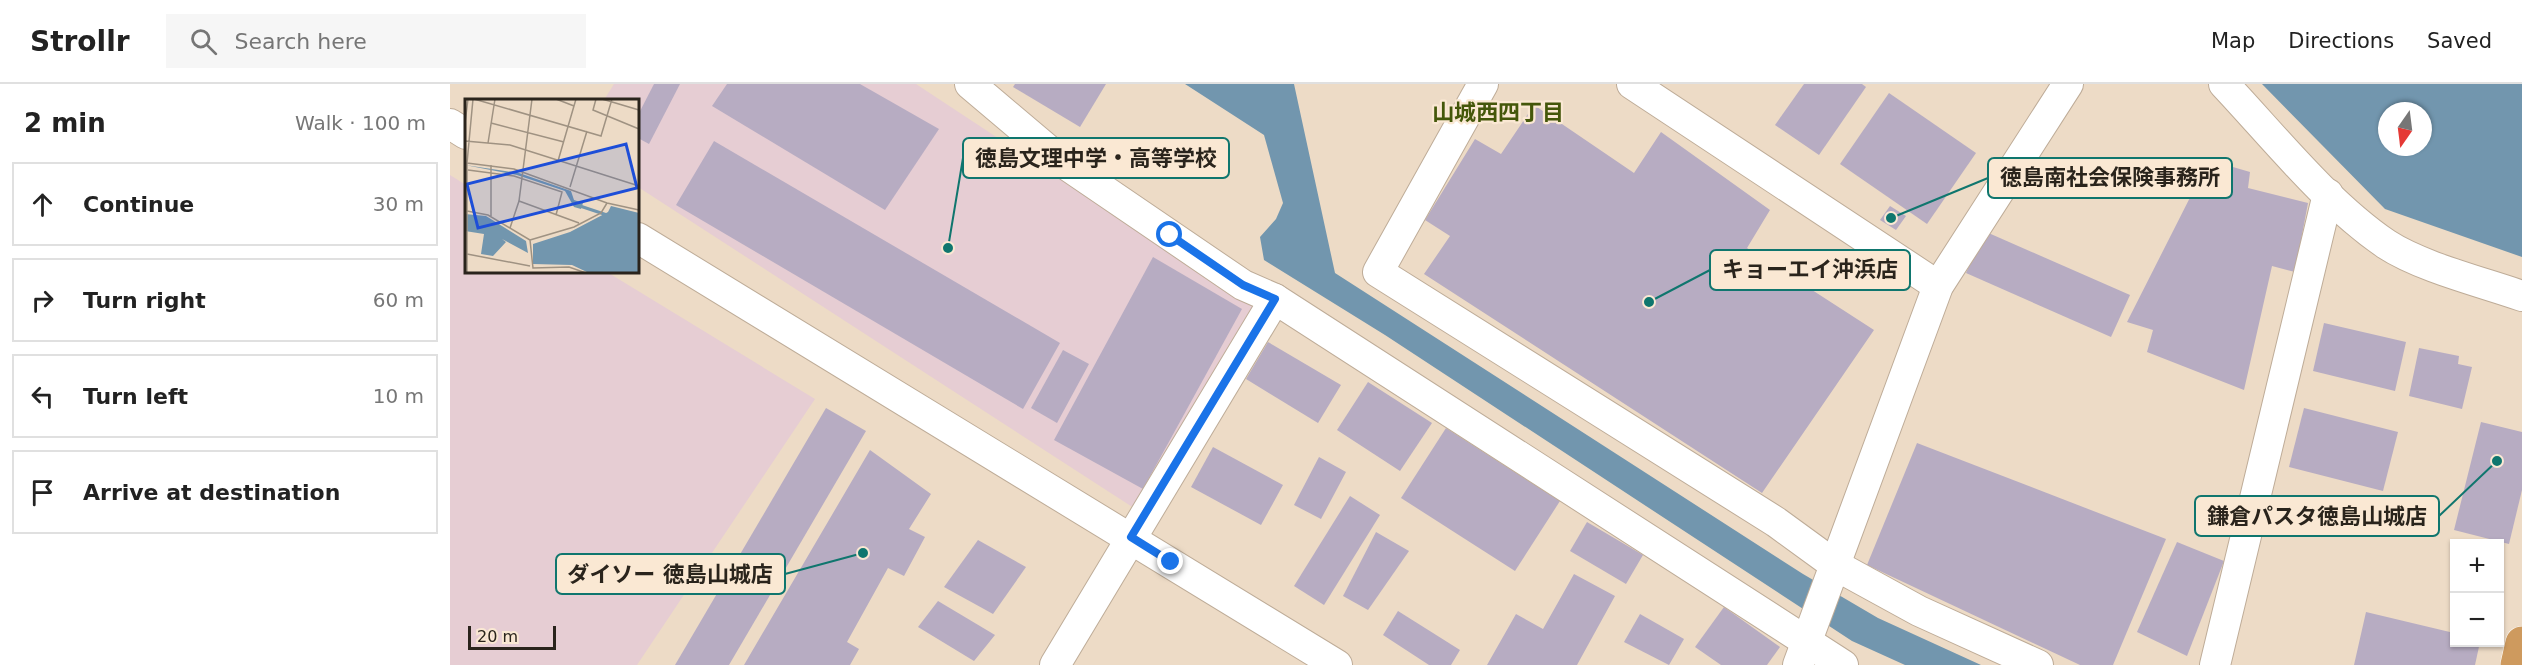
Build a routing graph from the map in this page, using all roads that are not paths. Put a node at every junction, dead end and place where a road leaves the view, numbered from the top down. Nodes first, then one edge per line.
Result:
1 (970, 84) edge
2 (1483, 84) edge
3 (1632, 84) edge
4 (2068, 84) edge
5 (2224, 84) edge
6 (450, 124) edge
7 (465, 133) edge
8 (2328, 194) junction
9 (639, 239) edge
10 (1938, 286) junction
11 (2522, 296) edge
12 (1275, 299) junction
13 (1131, 537) junction
14 (1835, 565) junction
15 (2522, 643) edge
16 (1802, 654) edge
17 (1333, 664) edge
18 (1055, 665) edge
19 (1843, 665) edge
20 (2038, 665) edge
21 (2215, 665) edge
22 (2517, 665) edge

1 - 12 street
2 - 14 street
3 - 10 street
4 - 10 street
5 - 8 street
6 - 7 street
8 - 11 street
8 - 21 street
9 - 13 street
10 - 14 street
12 - 13 street
12 - 16 street
13 - 17 street
13 - 18 street
14 - 16 street
14 - 20 street
15 - 22 highway
16 - 19 street

